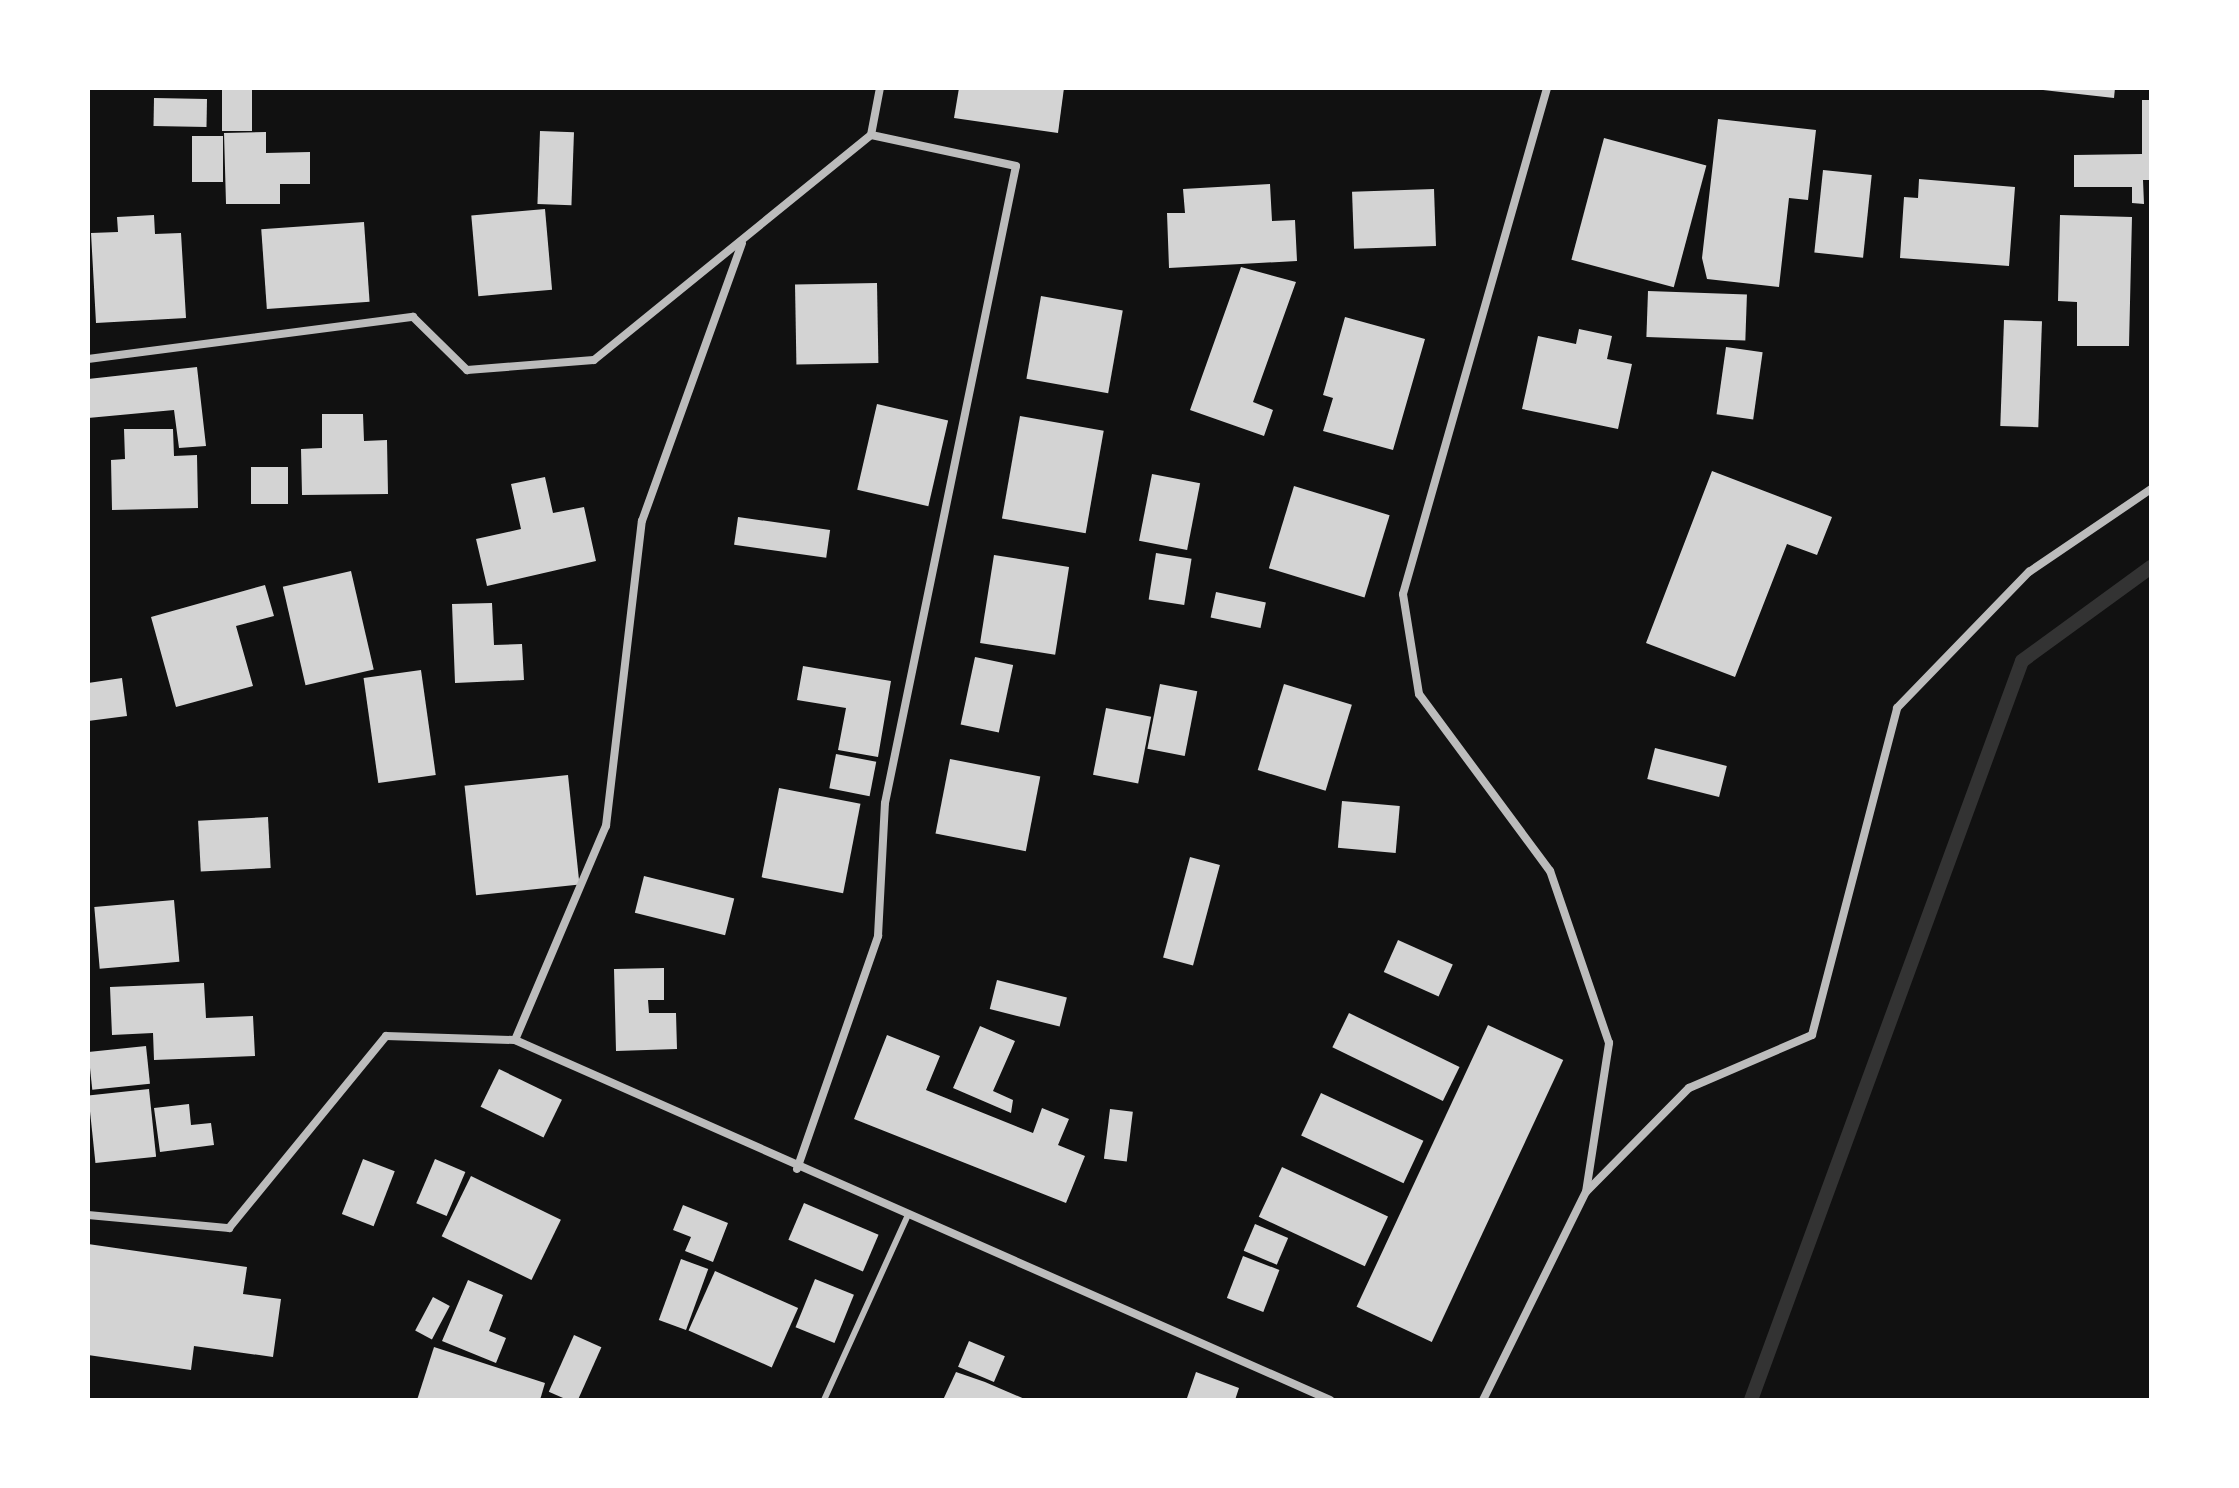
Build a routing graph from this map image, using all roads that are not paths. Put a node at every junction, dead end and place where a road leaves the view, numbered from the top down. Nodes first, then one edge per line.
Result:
1 (880, 88) edge
2 (1547, 88) edge
3 (871, 135) junction
4 (743, 242) junction
5 (88, 359) edge
6 (2151, 489) edge
7 (515, 1040) junction
8 (797, 1169) junction
9 (1586, 1192) junction
10 (88, 1215) edge
11 (907, 1217) junction
12 (824, 1400) edge
13 (1330, 1400) edge
14 (1483, 1400) edge

1 - 3 street
2 - 9 street
3 - 4 street
3 - 8 street
4 - 5 street
4 - 7 street
6 - 9 street
7 - 8 street
7 - 10 street
8 - 11 street
9 - 14 street
11 - 12 lane
11 - 13 street

